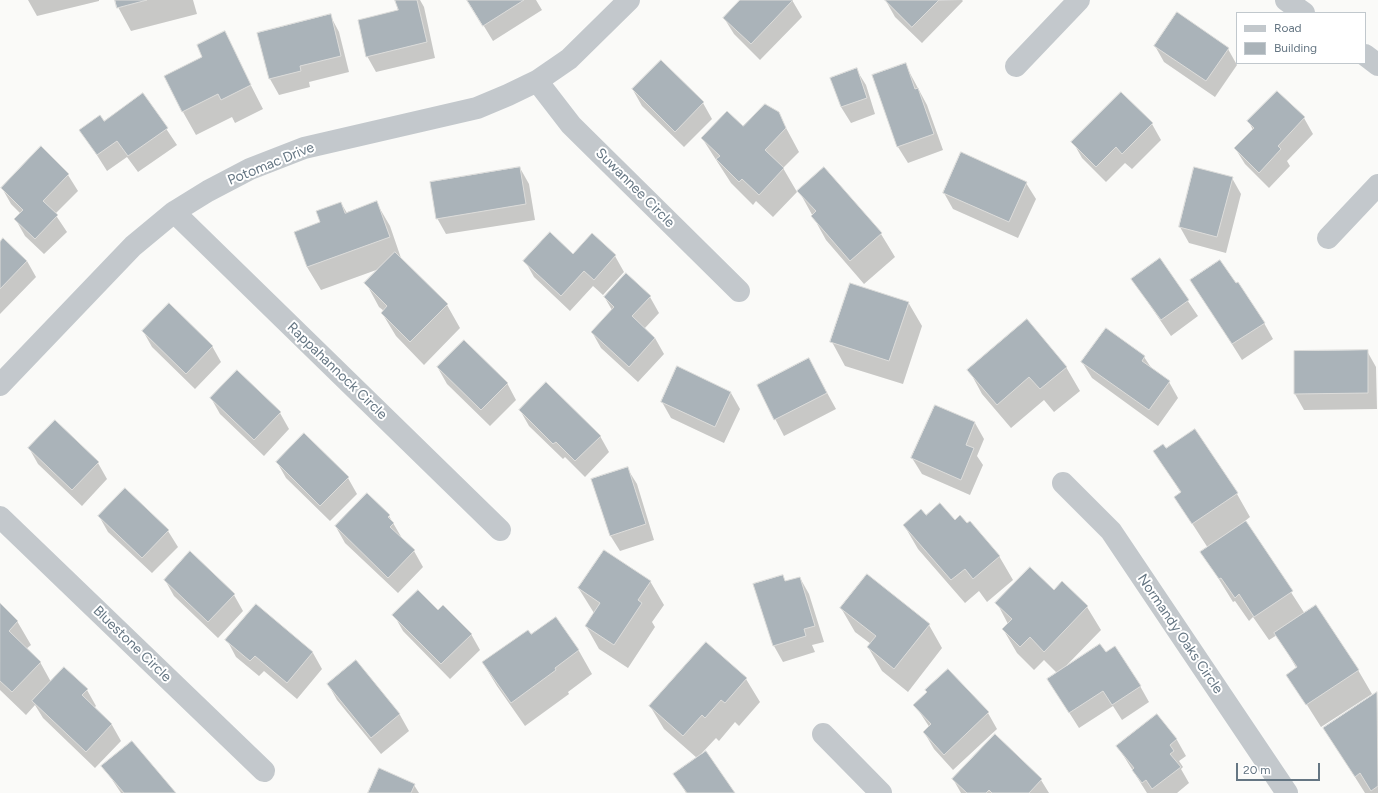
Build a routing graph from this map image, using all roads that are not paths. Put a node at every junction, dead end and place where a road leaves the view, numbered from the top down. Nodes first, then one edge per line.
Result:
1 (629, 0) edge
2 (1079, 0) edge
3 (1286, 0) edge
4 (1303, 12) edge
5 (1366, 57) edge
6 (1378, 65) edge
7 (1016, 66) dead end
8 (537, 81) junction
9 (1378, 184) edge
10 (174, 212) junction
11 (1328, 238) dead end
12 (739, 291) dead end
13 (0, 385) edge
14 (1063, 483) dead end
15 (0, 517) edge
16 (500, 530) dead end
17 (823, 734) dead end
18 (264, 771) dead end
19 (881, 793) edge
20 (1287, 793) edge

1 - 8 street, Potomac Drive
2 - 7 street
3 - 4 street
5 - 6 street
8 - 10 street, Potomac Drive
8 - 12 street, Suwannee Circle
9 - 11 street
10 - 13 street, Potomac Drive
10 - 16 street, Rappahannock Circle
14 - 20 street, Normandy Oaks Circle
15 - 18 street, Bluestone Circle
17 - 19 street

